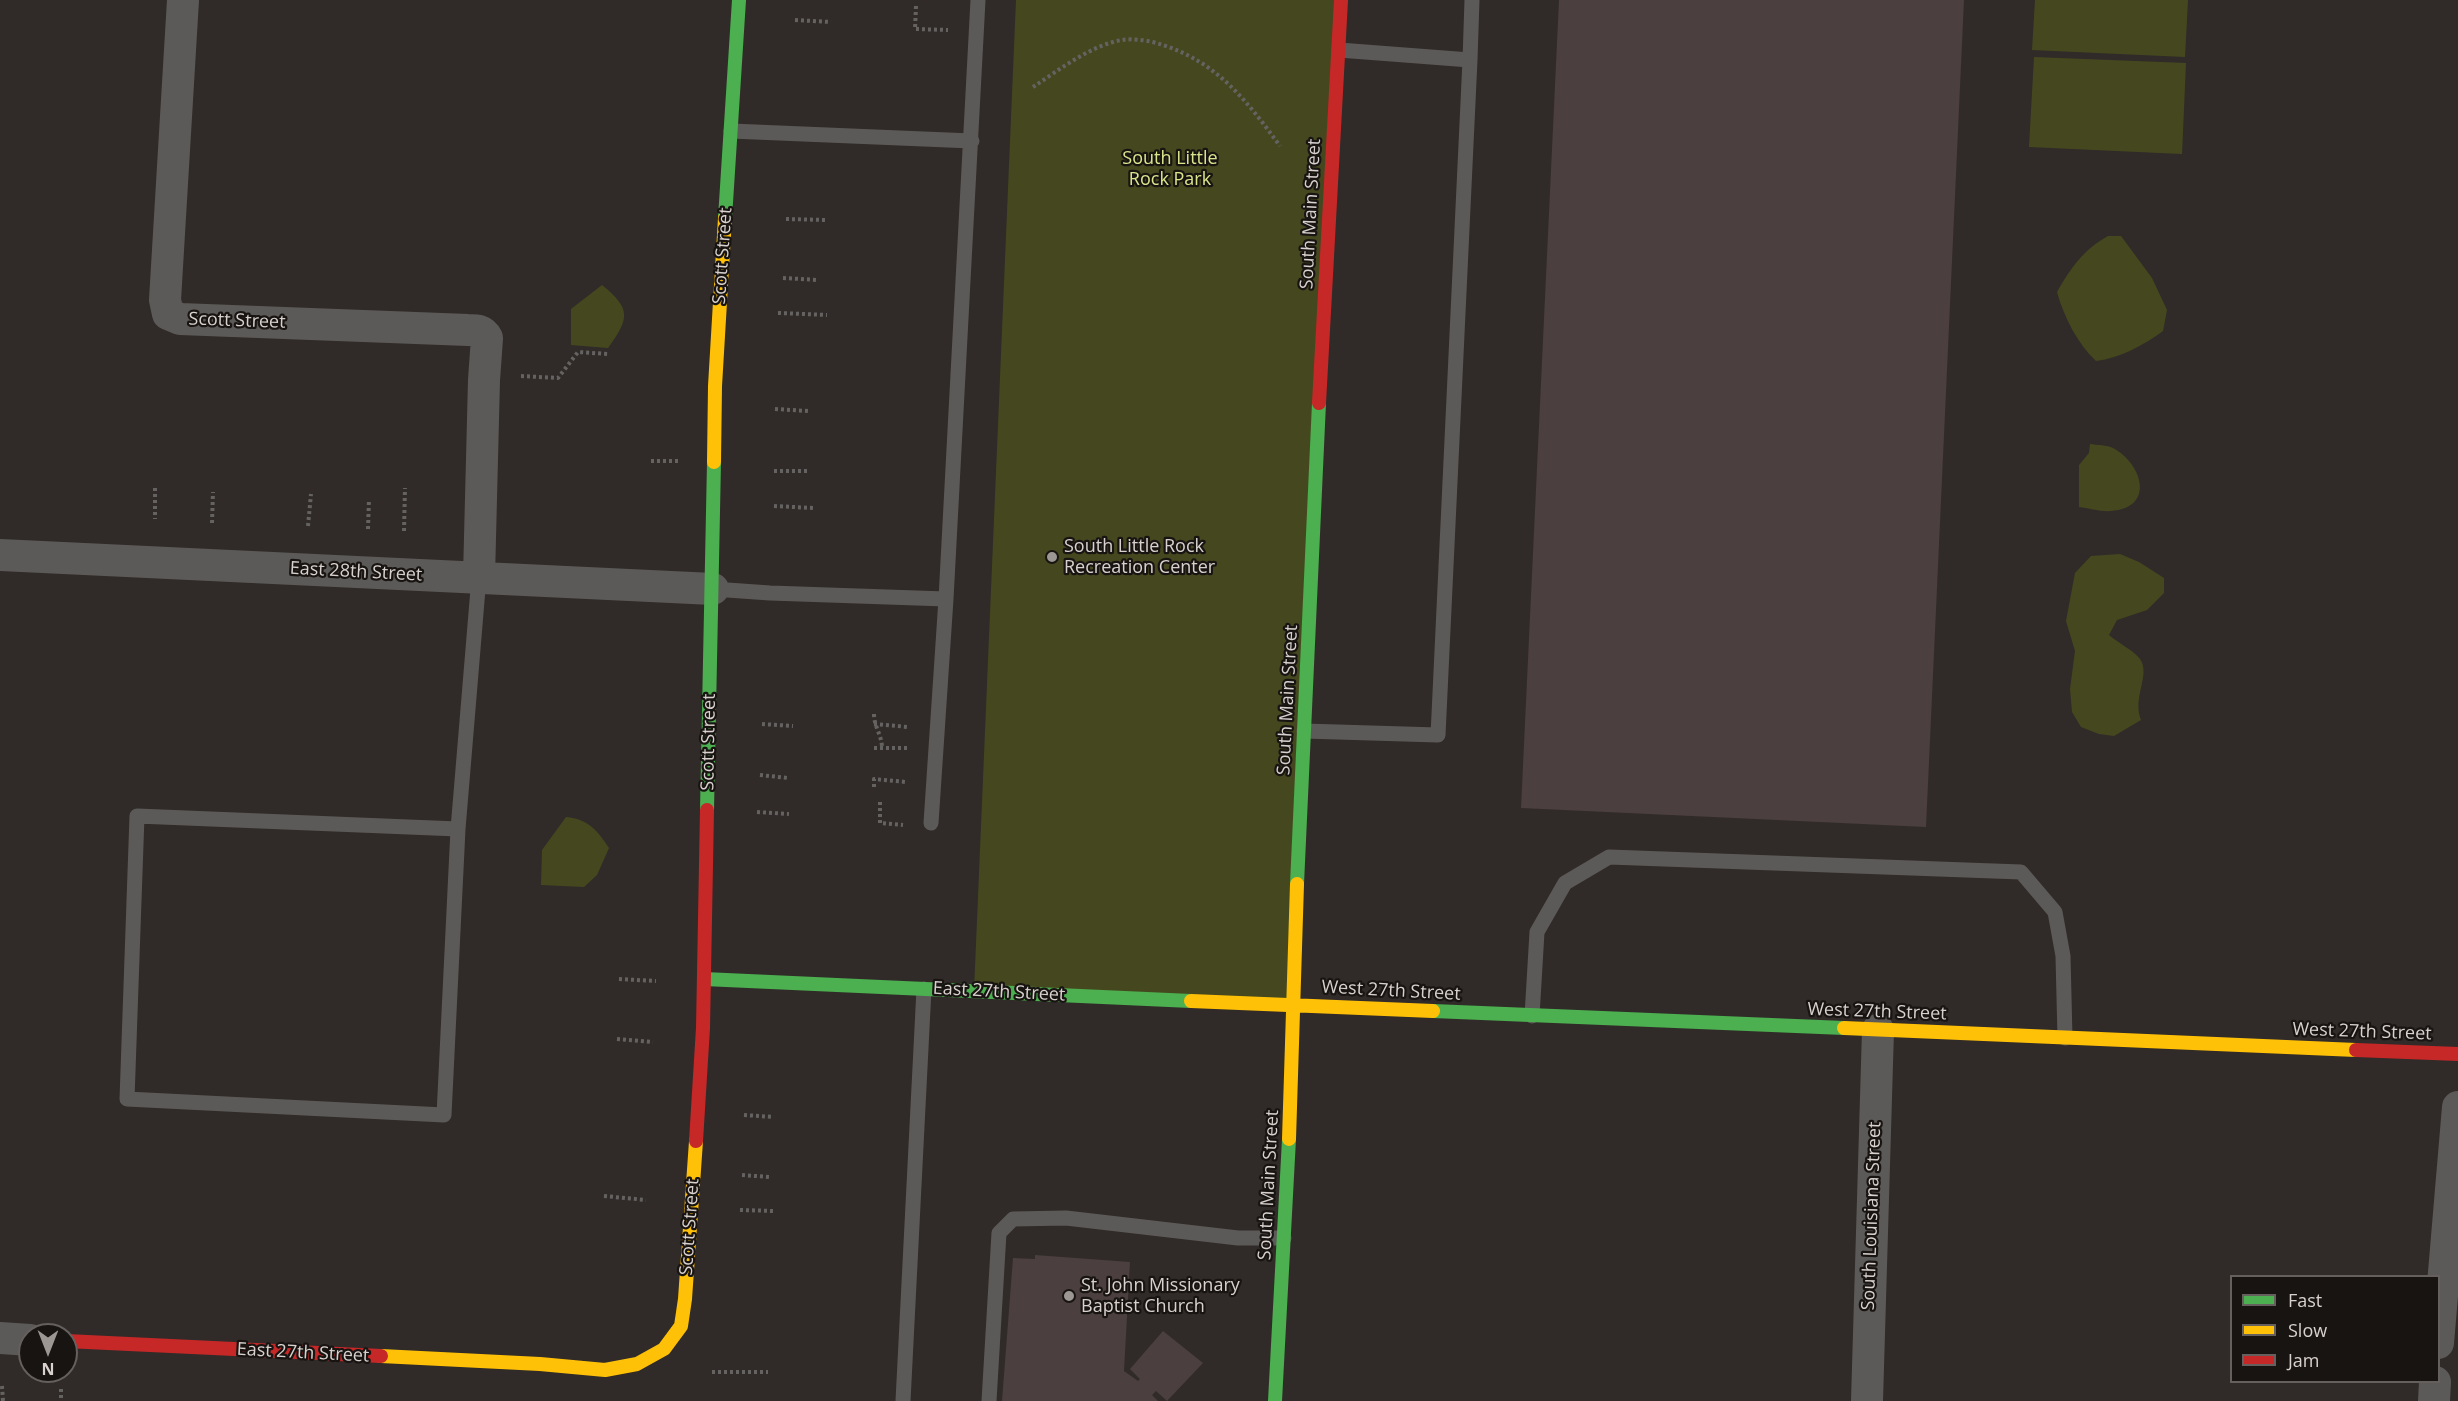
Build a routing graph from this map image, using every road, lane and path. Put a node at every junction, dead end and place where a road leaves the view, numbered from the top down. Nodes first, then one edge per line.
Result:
1 (183, 0) edge
2 (739, 0) edge
3 (978, 0) edge
4 (1341, 0) edge
5 (1472, 0) edge
6 (916, 6) dead end
7 (795, 20) dead end
8 (831, 22) dead end
9 (948, 30) dead end
10 (1339, 50) junction
11 (1470, 60) junction
12 (1033, 87) dead end
13 (731, 130) junction
14 (972, 141) junction
15 (1280, 146) dead end
16 (786, 219) dead end
17 (826, 220) dead end
18 (783, 278) dead end
19 (818, 280) dead end
20 (778, 313) dead end
21 (828, 315) dead end
22 (608, 354) dead end
23 (515, 376) dead end
24 (775, 409) dead end
25 (808, 411) dead end
26 (774, 471) dead end
27 (809, 471) dead end
28 (155, 488) dead end
29 (405, 488) dead end
30 (213, 492) dead end
31 (311, 494) dead end
32 (369, 499) dead end
33 (774, 506) dead end
34 (813, 508) dead end
35 (155, 519) dead end
36 (212, 523) dead end
37 (308, 526) dead end
38 (368, 529) dead end
39 (404, 531) dead end
40 (0, 555) edge
41 (479, 577) junction
42 (713, 589) junction
43 (946, 598) junction
44 (874, 714) dead end
45 (762, 724) dead end
46 (874, 724) junction
47 (793, 726) dead end
48 (909, 727) dead end
49 (1304, 731) junction
50 (874, 748) dead end
51 (882, 748) junction
52 (908, 748) dead end
53 (760, 775) dead end
54 (788, 778) dead end
55 (906, 782) dead end
56 (874, 787) dead end
57 (880, 802) dead end
58 (757, 812) dead end
59 (789, 814) dead end
60 (931, 823) dead end
61 (904, 825) dead end
62 (459, 829) junction
63 (705, 979) junction
64 (619, 980) dead end
65 (656, 981) dead end
66 (924, 989) junction
67 (1294, 1005) junction
68 (1532, 1016) junction
69 (1878, 1030) junction
70 (2065, 1038) junction
71 (617, 1040) dead end
72 (653, 1042) dead end
73 (2458, 1054) edge
74 (2458, 1107) edge
75 (744, 1115) dead end
76 (774, 1117) dead end
77 (741, 1175) dead end
78 (769, 1177) dead end
79 (604, 1196) dead end
80 (646, 1200) dead end
81 (740, 1210) dead end
82 (774, 1211) dead end
83 (1284, 1238) junction
84 (2440, 1331) edge
85 (0, 1338) edge
86 (18, 1339) edge
87 (78, 1342) edge
88 (540, 1364) joint
89 (712, 1372) dead end
90 (768, 1372) dead end
91 (2435, 1383) edge
92 (2, 1386) dead end
93 (61, 1389) dead end
94 (3, 1401) edge
95 (61, 1401) edge
96 (903, 1401) edge
97 (989, 1401) edge
98 (1275, 1401) edge
99 (1867, 1401) edge
100 (2434, 1401) edge

1 - 41 street, Scott Street
2 - 13 street, Scott Street
3 - 14 lane
4 - 10 street, South Main Street
5 - 11 lane
6 - 9 path
7 - 8 path
10 - 11 lane
10 - 49 street, South Main Street
11 - 49 lane
12 - 15 path
13 - 14 lane
13 - 42 street, Scott Street
14 - 43 lane
16 - 17 path
18 - 19 path
20 - 21 path
22 - 23 path
24 - 25 path
26 - 27 path
28 - 35 path
29 - 39 path
30 - 36 path
31 - 37 path
32 - 38 path
33 - 34 path
40 - 41 street, East 28th Street
41 - 42 street, East 28th Street
41 - 62 lane
42 - 43 lane
42 - 63 street, Scott Street
43 - 60 lane
44 - 46 path
45 - 47 path
46 - 48 path
46 - 51 path
49 - 67 street, South Main Street
50 - 51 path
51 - 52 path
53 - 54 path
55 - 56 path
57 - 61 path
58 - 59 path
62 - 62 lane
63 - 66 street, East 27th Street
63 - 88 street, Scott Street
64 - 65 path
66 - 67 street, East 27th Street
66 - 96 lane
67 - 68 street, West 27th Street
67 - 83 street, South Main Street
68 - 69 street, West 27th Street
68 - 70 lane
69 - 70 street, West 27th Street
69 - 99 street, South Louisiana Street
70 - 73 street, West 27th Street
71 - 72 path
74 - 84 street
75 - 76 path
77 - 78 path
79 - 80 path
81 - 82 path
83 - 97 lane
83 - 98 street, South Main Street
85 - 86 street
87 - 88 street, East 27th Street
89 - 90 path
91 - 100 street
92 - 94 path
93 - 95 path

